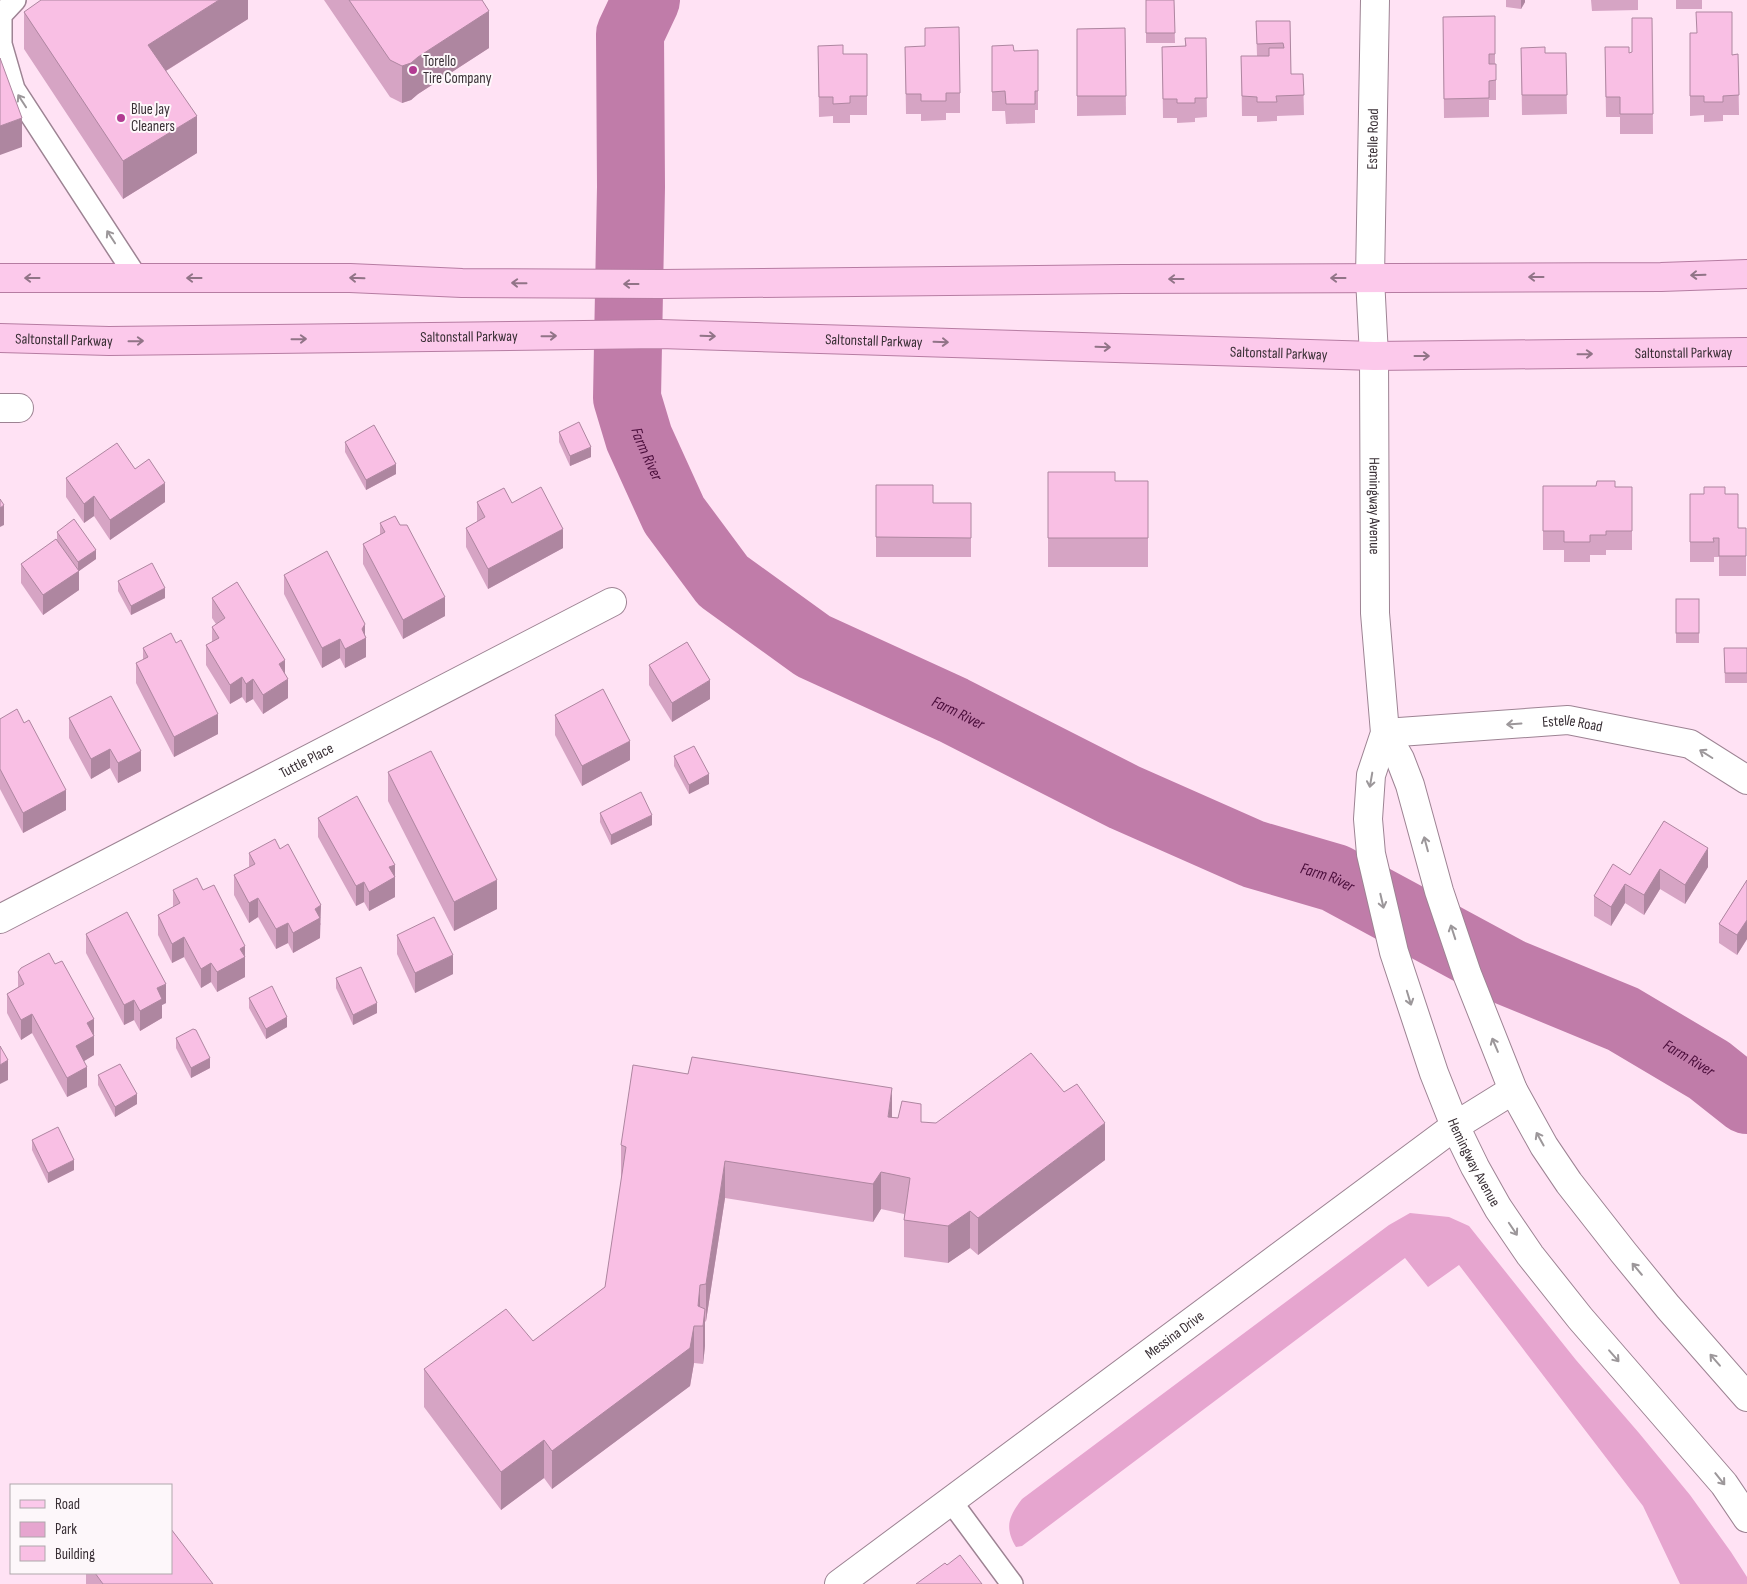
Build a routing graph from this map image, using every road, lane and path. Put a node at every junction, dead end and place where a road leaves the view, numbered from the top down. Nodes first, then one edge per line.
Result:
1 (1375, 0) edge
2 (5, 7) edge
3 (1747, 274) edge
4 (0, 278) edge
5 (137, 278) junction
6 (1370, 278) junction
7 (0, 338) edge
8 (1747, 352) edge
9 (1374, 356) junction
10 (612, 602) dead end
11 (1385, 733) junction
12 (1747, 780) edge
13 (0, 919) edge
14 (1513, 1090) junction
15 (1455, 1126) junction
16 (1747, 1397) edge
17 (950, 1500) junction
18 (1747, 1518) edge
19 (839, 1584) edge
20 (1012, 1584) edge

1 - 6 main road, Estelle Road
5 -> 2 lane
3 -> 6 main road
5 -> 4 main road
6 -> 5 main road
6 - 9 main road, Hemingway Avenue
7 -> 9 main road, Saltonstall Parkway
9 -> 8 main road, Saltonstall Parkway
9 - 11 main road, Hemingway Avenue
10 - 13 main road, Tuttle Place
12 -> 11 main road, Estelle Road
14 -> 11 main road, Hemingway Avenue
11 -> 15 main road, Hemingway Avenue
14 - 15 main road, Messina Drive
16 -> 14 main road, Hemingway Avenue
15 - 17 main road, Messina Drive
15 -> 18 main road, Hemingway Avenue
17 - 19 main road, Messina Drive
17 - 20 lane

